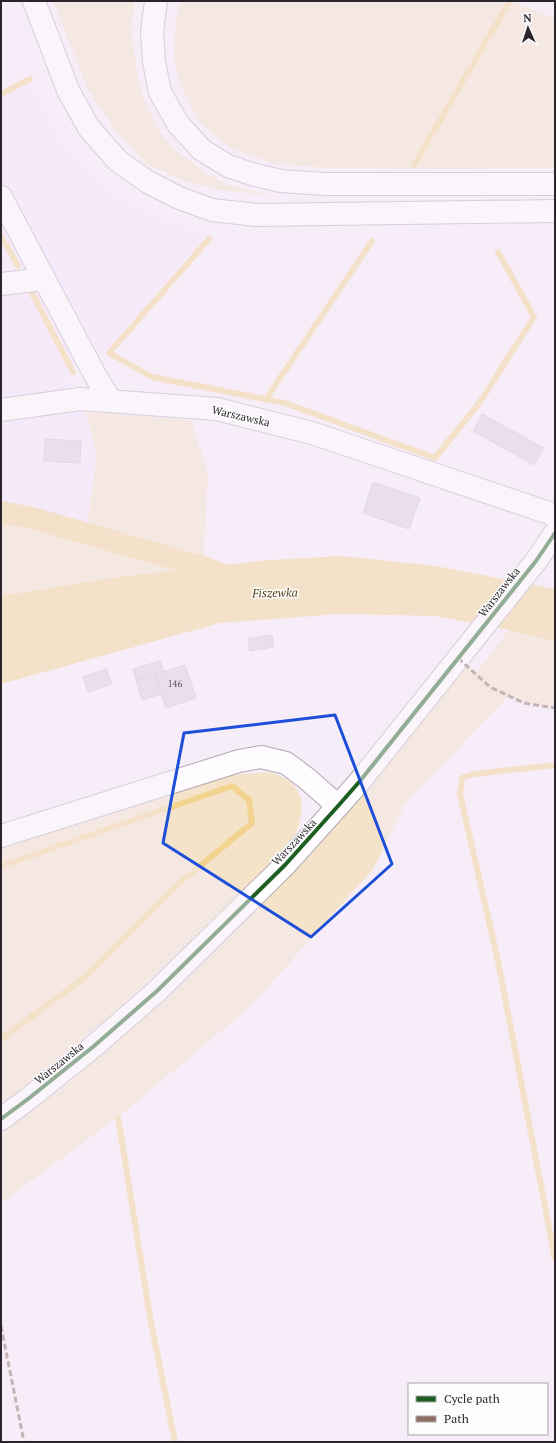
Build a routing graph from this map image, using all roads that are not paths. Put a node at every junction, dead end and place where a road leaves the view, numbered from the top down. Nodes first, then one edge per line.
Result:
1 (34, 1) edge
2 (156, 1) edge
3 (555, 184) edge
4 (1, 197) edge
5 (555, 210) edge
6 (44, 279) junction
7 (1, 284) edge
8 (110, 400) junction
9 (1, 410) edge
10 (555, 515) edge
11 (555, 533) edge
12 (338, 806) junction
13 (1, 836) edge
14 (1, 1119) edge

1 - 5 main road
2 - 3 main road
4 - 6 main road
6 - 7 main road
6 - 8 main road
8 - 9 main road, Warszawska
8 - 10 main road, Warszawska
11 - 12 main road, Warszawska
12 - 13 main road
12 - 14 main road, Warszawska

